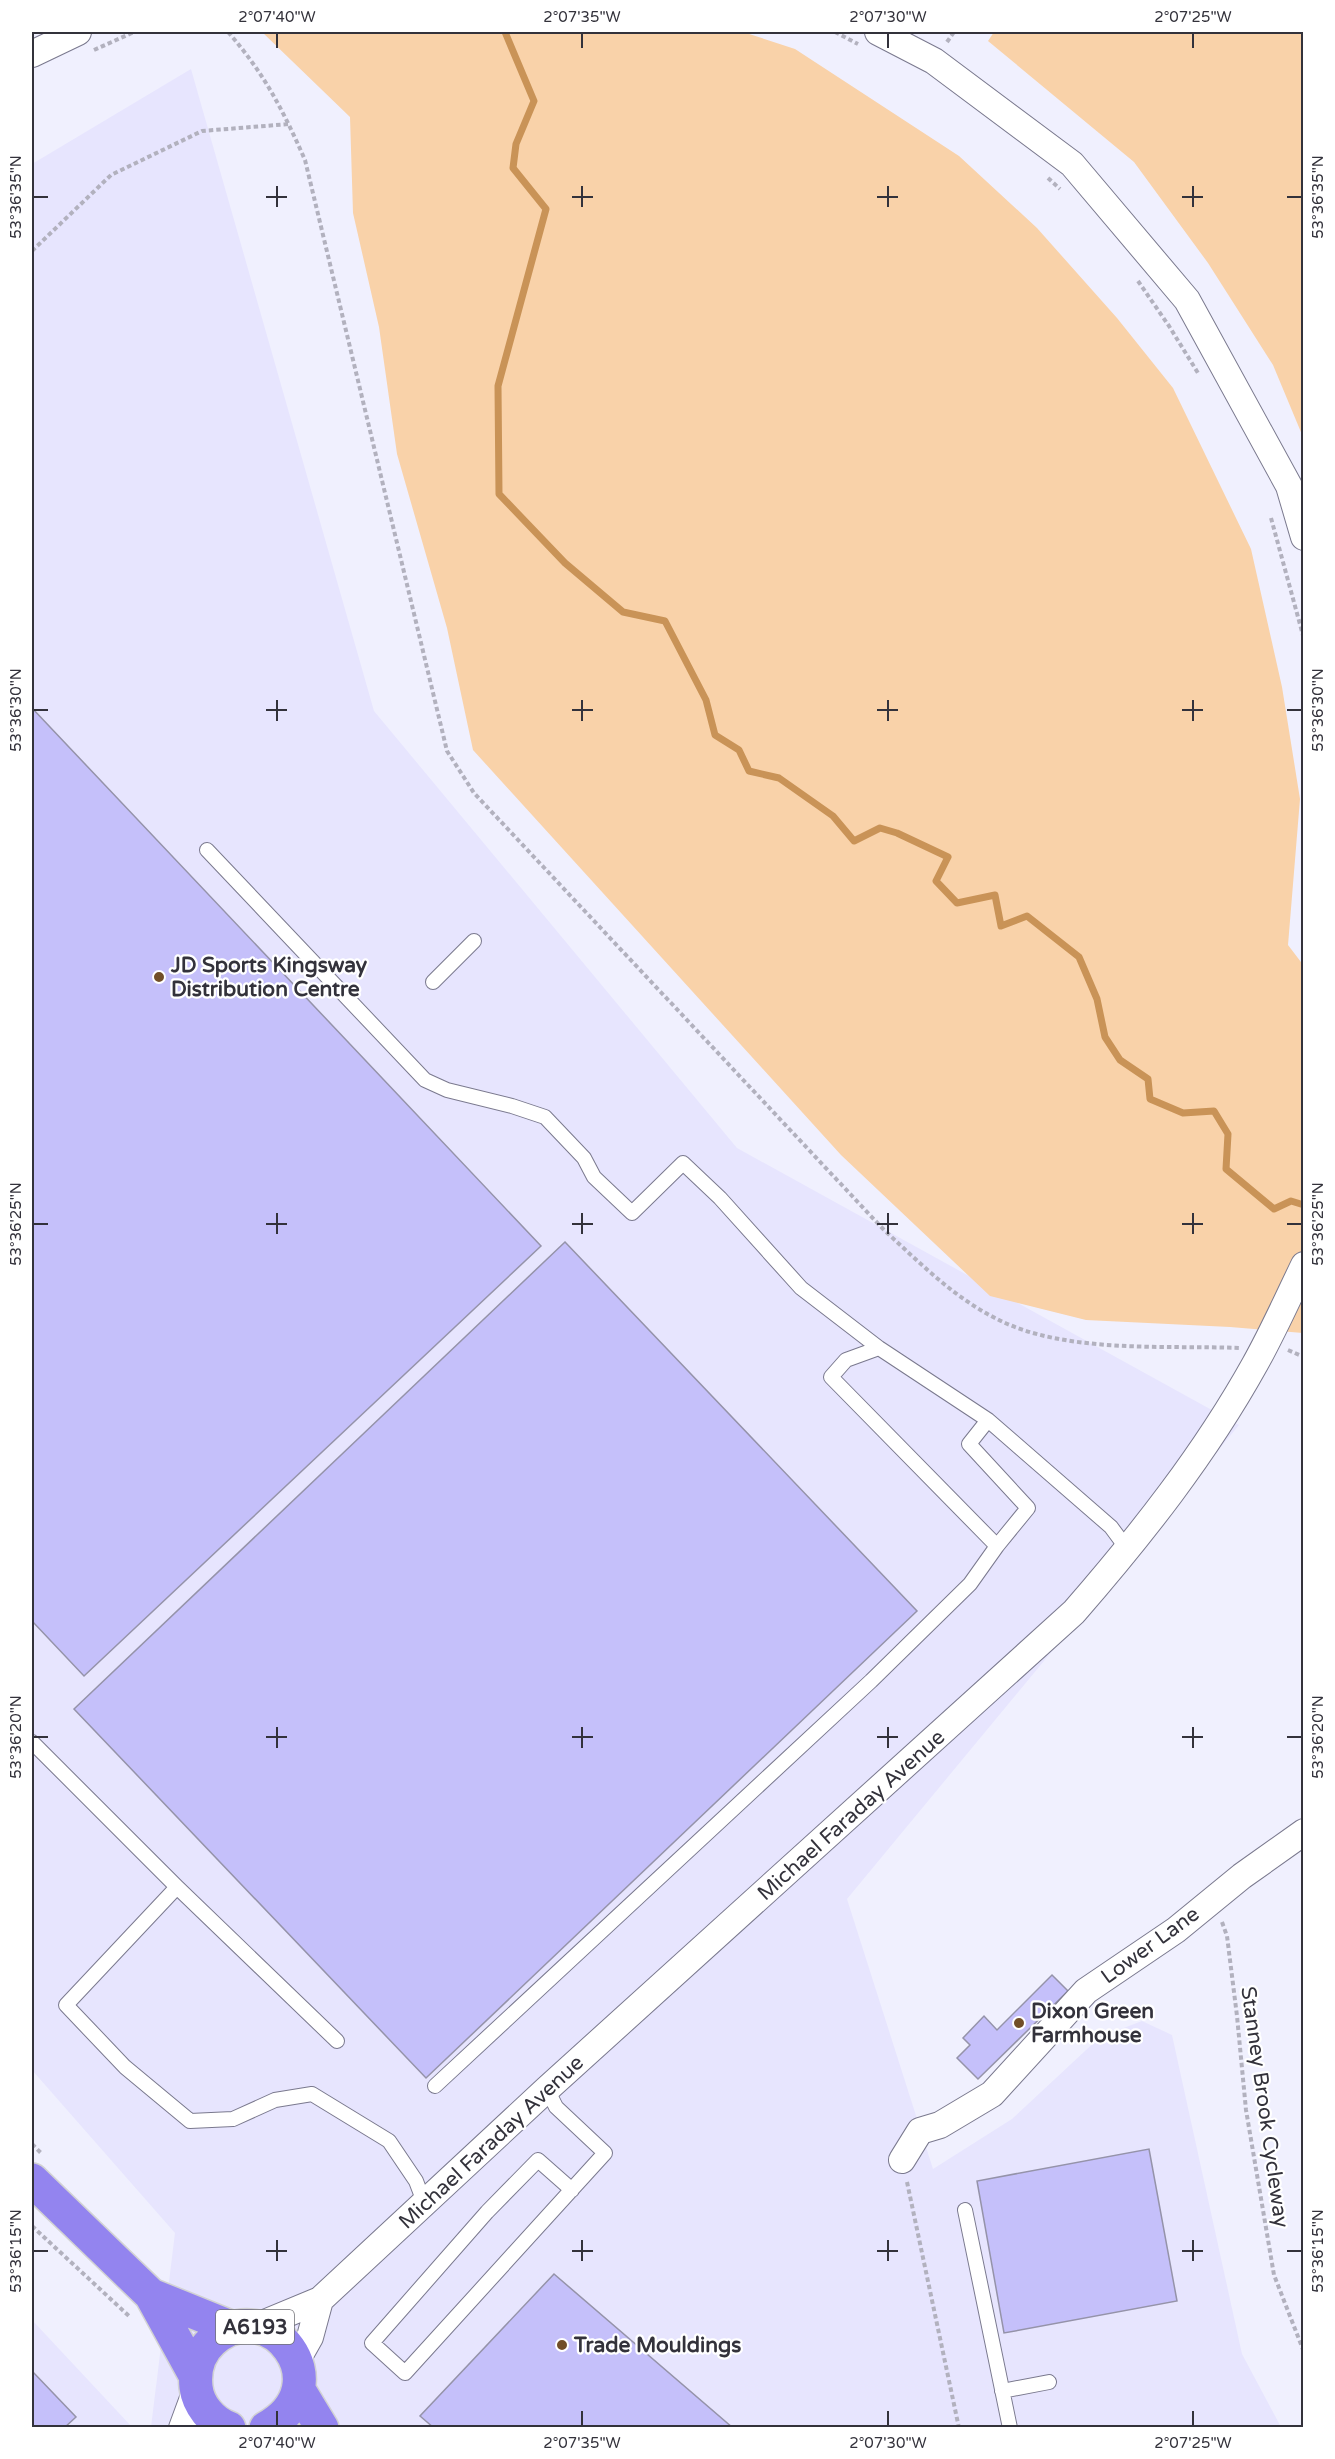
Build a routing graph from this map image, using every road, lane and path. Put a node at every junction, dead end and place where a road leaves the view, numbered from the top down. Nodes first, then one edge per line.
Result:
1 (78, 32) edge
2 (228, 32) edge
3 (879, 32) edge
4 (32, 54) edge
5 (290, 124) junction
6 (1040, 171) dead end
7 (1066, 195) dead end
8 (32, 251) edge
9 (1135, 277) dead end
10 (1198, 374) dead end
11 (1271, 515) dead end
12 (1304, 537) edge
13 (1304, 639) edge
14 (207, 850) dead end
15 (474, 941) dead end
16 (434, 982) dead end
17 (1304, 1265) edge
18 (879, 1348) junction
19 (1262, 1349) junction
20 (1304, 1357) edge
21 (988, 1420) junction
22 (997, 1546) junction
23 (1128, 1550) junction
24 (32, 1742) edge
25 (1304, 1832) edge
26 (177, 1887) junction
27 (1214, 1898) junction
28 (337, 2041) dead end
29 (435, 2086) dead end
30 (547, 2089) junction
31 (902, 2160) joint
32 (32, 2180) edge
33 (572, 2190) junction
34 (424, 2202) junction
35 (965, 2210) dead end
36 (32, 2226) edge
37 (320, 2300) junction
38 (142, 2308) junction
39 (244, 2328) junction
40 (1304, 2352) edge
41 (298, 2375) junction
42 (1049, 2382) dead end
43 (196, 2383) junction
44 (1002, 2391) junction
45 (182, 2427) edge
46 (229, 2427) edge
47 (266, 2427) edge
48 (322, 2427) edge
49 (959, 2427) edge
50 (1010, 2427) edge

1 - 4 street
2 - 5 path
3 - 12 street
5 - 8 path
5 - 19 path
6 - 7 path
9 - 10 path
11 - 13 path
14 - 18 lane
15 - 16 lane
17 - 19 street, Michael Faraday Avenue
18 - 21 lane
18 - 22 lane
19 - 20 path
19 - 23 street, Michael Faraday Avenue
21 - 22 lane
21 - 23 lane
22 - 29 lane
23 - 30 street, Michael Faraday Avenue
24 - 26 lane
25 - 27 street, Lower Lane
26 - 28 lane
26 - 34 lane
27 - 31 street, Lower Lane
27 - 40 path, Stanney Brook Cycleway
30 - 33 lane
30 - 34 street, Michael Faraday Avenue
31 - 49 path
32 - 38 highway, A6193
33 - 33 lane
34 - 37 street, Michael Faraday Avenue
35 - 44 lane
36 - 38 path
37 - 39 street
37 - 41 street
38 - 39 highway, A6193
38 - 43 highway, A6193
39 - 41 highway, A6193
39 - 43 highway, A6193
41 - 47 highway
41 - 48 highway
42 - 44 lane
43 - 45 street
43 - 46 highway, A6193
44 - 50 lane

